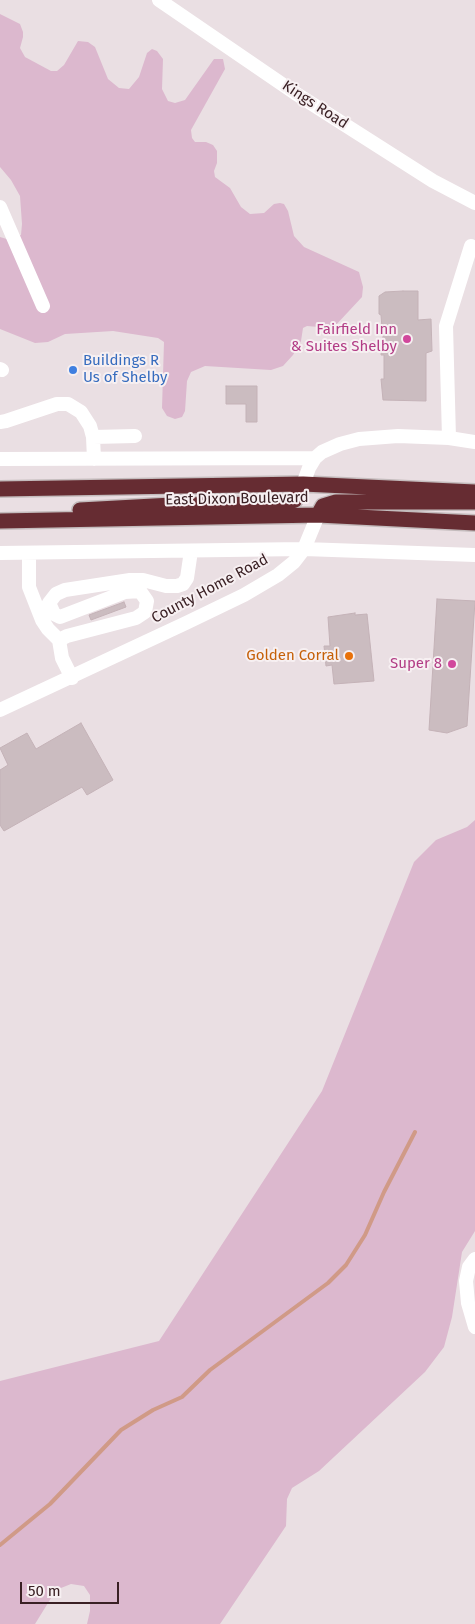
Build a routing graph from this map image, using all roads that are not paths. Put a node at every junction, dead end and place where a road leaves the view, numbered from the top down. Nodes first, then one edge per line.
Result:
1 (159, 0) edge
2 (475, 203) edge
3 (0, 207) edge
4 (471, 246) dead end
5 (43, 306) dead end
6 (0, 422) edge
7 (136, 436) dead end
8 (93, 437) junction
9 (448, 438) junction
10 (475, 442) edge
11 (316, 458) junction
12 (0, 459) edge
13 (94, 459) junction
14 (303, 484) junction
15 (0, 489) edge
16 (475, 492) edge
17 (475, 502) edge
18 (318, 516) junction
19 (51, 520) junction
20 (0, 521) edge
21 (475, 523) edge
22 (191, 550) junction
23 (304, 550) junction
24 (0, 553) edge
25 (29, 553) junction
26 (475, 555) edge
27 (59, 640) junction
28 (72, 678) junction
29 (0, 710) edge
30 (475, 1259) edge
31 (474, 1318) edge

1 - 2 street, Kings Road
3 - 5 street
4 - 9 street
6 - 8 street
7 - 8 street
8 - 13 street
9 - 10 street
9 - 11 street
11 - 13 street
11 - 14 street, East Dixon Boulevard
12 - 13 street
14 - 15 highway, East Dixon Boulevard
14 - 16 highway, East Dixon Boulevard
14 - 19 highway
17 - 18 highway
18 - 19 highway, East Dixon Boulevard
18 - 21 highway, East Dixon Boulevard
18 - 23 street, County Home Road
19 - 20 highway, East Dixon Boulevard
22 - 23 street
22 - 25 street
22 - 27 street
23 - 26 street
23 - 28 street, County Home Road
24 - 25 street
25 - 27 street
27 - 28 street
28 - 29 street, County Home Road
30 - 31 street

